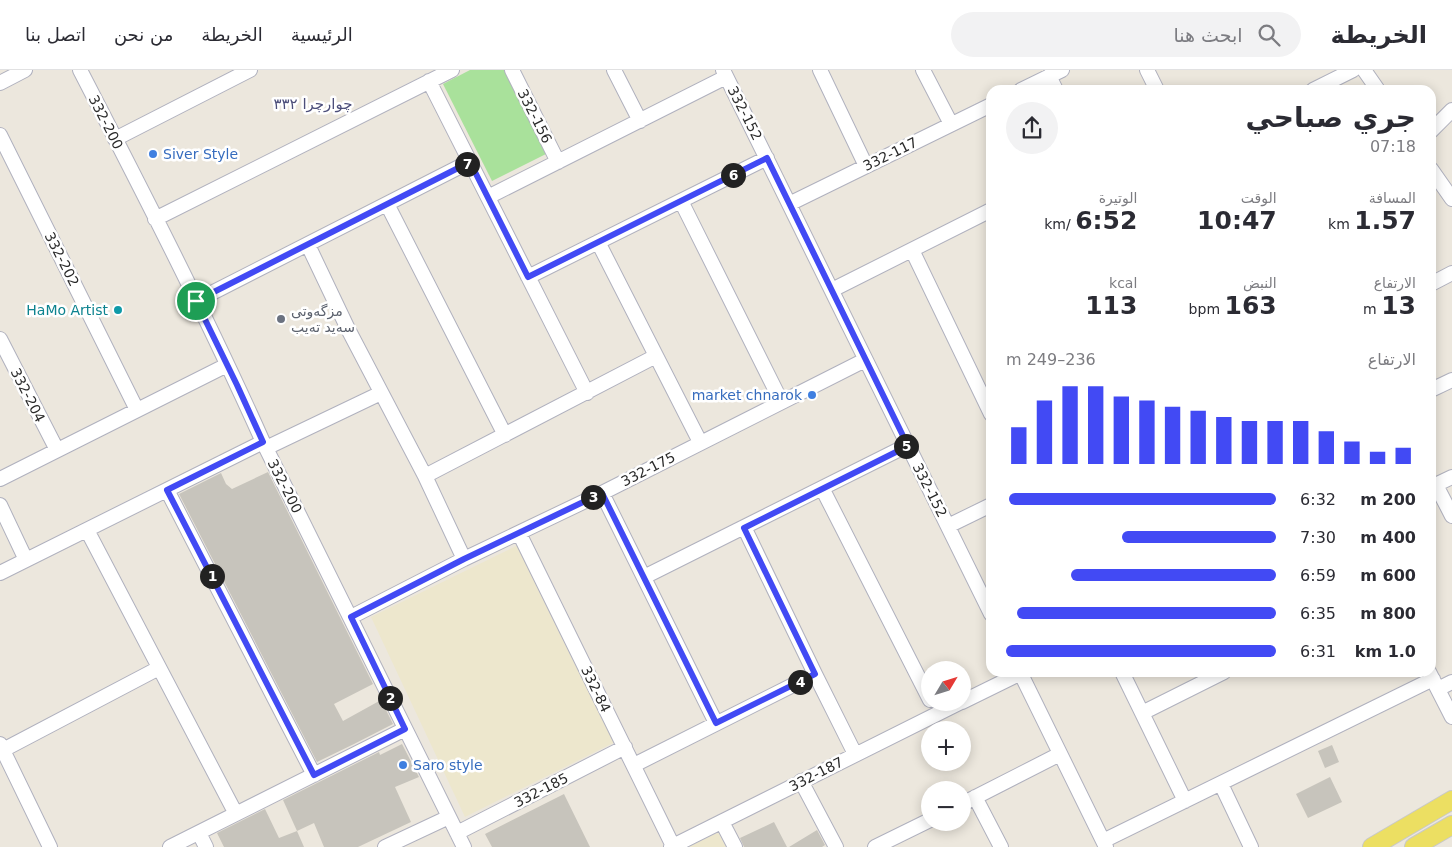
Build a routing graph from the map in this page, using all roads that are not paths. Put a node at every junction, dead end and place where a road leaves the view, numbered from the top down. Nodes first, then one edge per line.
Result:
1 (80, 70) edge
2 (250, 70) edge
3 (452, 70) edge
4 (512, 70) edge
5 (614, 70) edge
6 (820, 70) edge
7 (923, 70) edge
8 (1147, 70) edge
9 (1353, 70) edge
10 (1364, 70) edge
11 (16, 72) edge
12 (725, 73) edge
13 (1055, 73) edge
14 (429, 82) junction
15 (0, 83) edge
16 (1031, 85) edge
17 (1154, 85) edge
18 (1323, 85) edge
19 (1374, 85) edge
20 (986, 106) edge
21 (1452, 110) edge
22 (640, 121) junction
23 (951, 124) junction
24 (1436, 127) edge
25 (0, 135) edge
26 (115, 139) junction
27 (767, 158) junction
28 (470, 162) junction
29 (558, 162) junction
30 (866, 166) junction
31 (1436, 176) edge
32 (488, 197) junction
33 (1452, 199) edge
34 (681, 201) junction
35 (387, 204) junction
36 (789, 204) junction
37 (986, 213) edge
38 (155, 219) junction
39 (598, 242) junction
40 (308, 245) junction
41 (912, 250) junction
42 (1452, 274) edge
43 (528, 277) junction
44 (1436, 282) edge
45 (832, 290) junction
46 (196, 301) junction
47 (0, 339) edge
48 (656, 356) junction
49 (865, 360) junction
50 (227, 365) junction
51 (1452, 380) edge
52 (1436, 388) edge
53 (381, 393) junction
54 (587, 393) junction
55 (781, 401) junction
56 (986, 404) edge
57 (137, 410) junction
58 (505, 435) junction
59 (700, 442) junction
60 (265, 445) junction
61 (908, 446) junction
62 (56, 450) junction
63 (425, 476) junction
64 (1452, 477) edge
65 (0, 479) edge
66 (1436, 485) edge
67 (822, 488) junction
68 (1436, 489) edge
69 (167, 490) junction
70 (602, 493) junction
71 (0, 506) edge
72 (986, 507) edge
73 (1452, 516) edge
74 (948, 526) junction
75 (744, 528) junction
76 (87, 530) junction
77 (519, 533) junction
78 (464, 559) junction
79 (26, 560) junction
80 (0, 573) edge
81 (644, 577) junction
82 (986, 601) edge
83 (351, 617) junction
84 (159, 668) junction
85 (815, 674) junction
86 (1012, 677) edge
87 (1022, 677) edge
88 (1124, 677) edge
89 (1214, 677) edge
90 (1433, 680) edge
91 (921, 682) edge
92 (1452, 682) edge
93 (971, 698) edge
94 (925, 711) edge
95 (1142, 713) junction
96 (1452, 717) edge
97 (716, 723) junction
98 (405, 729) junction
99 (2, 747) edge
100 (624, 747) junction
101 (855, 754) junction
102 (1060, 754) junction
103 (634, 765) junction
104 (314, 775) junction
105 (801, 781) junction
106 (1221, 784) junction
107 (976, 797) junction
108 (971, 800) edge
109 (1452, 800) edge
110 (1185, 802) junction
111 (236, 814) junction
112 (449, 817) junction
113 (722, 822) junction
114 (921, 824) edge
115 (1452, 825) edge
116 (199, 833) junction
117 (457, 833) junction
118 (1104, 844) edge
119 (672, 846) edge
120 (50, 847) edge
121 (170, 847) edge
122 (206, 847) edge
123 (385, 847) edge
124 (464, 847) edge
125 (735, 847) edge
126 (836, 847) edge
127 (875, 847) edge
128 (1001, 847) edge
129 (1251, 847) edge
130 (1372, 847) edge
131 (1414, 847) edge

1 - 26 street, 332-200
2 - 26 street
3 - 14 street
4 - 29 street, 332-156
5 - 22 street
6 - 30 street
7 - 23 street
8 - 17 street
9 - 18 street
10 - 19 street
11 - 15 street
12 - 22 street
12 - 27 street, 332-152
13 - 16 street
14 - 28 street
14 - 38 street
20 - 23 street, 332-117
21 - 24 street
22 - 29 street
23 - 30 street, 332-117
25 - 57 street, 332-202
26 - 38 street, 332-200
27 - 34 street
27 - 36 street, 332-152
28 - 32 street
28 - 35 street
29 - 32 street
30 - 36 street, 332-117
31 - 33 street
32 - 43 street
34 - 39 street
34 - 55 street
35 - 40 street
35 - 58 street
36 - 45 street, 332-152
37 - 41 street
38 - 46 street, 332-200
39 - 43 street
39 - 48 street
40 - 46 street
40 - 53 street
41 - 45 street
41 - 56 street
42 - 44 street
43 - 54 street
45 - 49 street, 332-152
46 - 50 street, 332-200
47 - 62 street, 332-204
48 - 54 street
48 - 59 street
49 - 55 street, 332-175
49 - 61 street, 332-152
50 - 57 street
50 - 60 street, 332-200
51 - 52 street
53 - 60 street
53 - 63 street
54 - 58 street
55 - 59 street, 332-175
57 - 62 street
58 - 63 street
59 - 70 street, 332-175
60 - 69 street
60 - 83 street, 332-200
61 - 67 street
61 - 74 street, 332-152
62 - 65 street
63 - 78 street
64 - 66 street
67 - 75 street
67 - 91 street
68 - 73 street
69 - 76 street
69 - 104 street
70 - 77 street, 332-175
70 - 81 street
71 - 79 street
72 - 74 street
74 - 82 street, 332-152
75 - 81 street
75 - 85 street
76 - 79 street
76 - 84 street
77 - 78 street, 332-175
77 - 100 street, 332-84
78 - 83 street, 332-175
79 - 80 street
81 - 97 street
83 - 98 street, 332-200
84 - 99 street
84 - 111 street
85 - 97 street
85 - 101 street
86 - 93 street, 332-187
87 - 102 street
88 - 95 street
89 - 95 street
90 - 92 street
90 - 96 street
90 - 106 street
94 - 101 street, 332-187
95 - 110 street
97 - 103 street
98 - 104 street
98 - 112 street, 332-200
99 - 120 street
100 - 103 street, 332-84
100 - 117 street, 332-185
101 - 105 street, 332-187
102 - 107 street
102 - 118 street
103 - 119 street, 332-84
104 - 111 street
105 - 113 street, 332-187
105 - 126 street
106 - 110 street
106 - 129 street
107 - 108 street
107 - 128 street
109 - 130 main road
110 - 118 street
111 - 116 street
112 - 117 street, 332-200
112 - 123 street
113 - 119 street, 332-187
113 - 125 street
114 - 127 street
115 - 131 main road
116 - 121 street
116 - 122 street
117 - 124 street, 332-200

